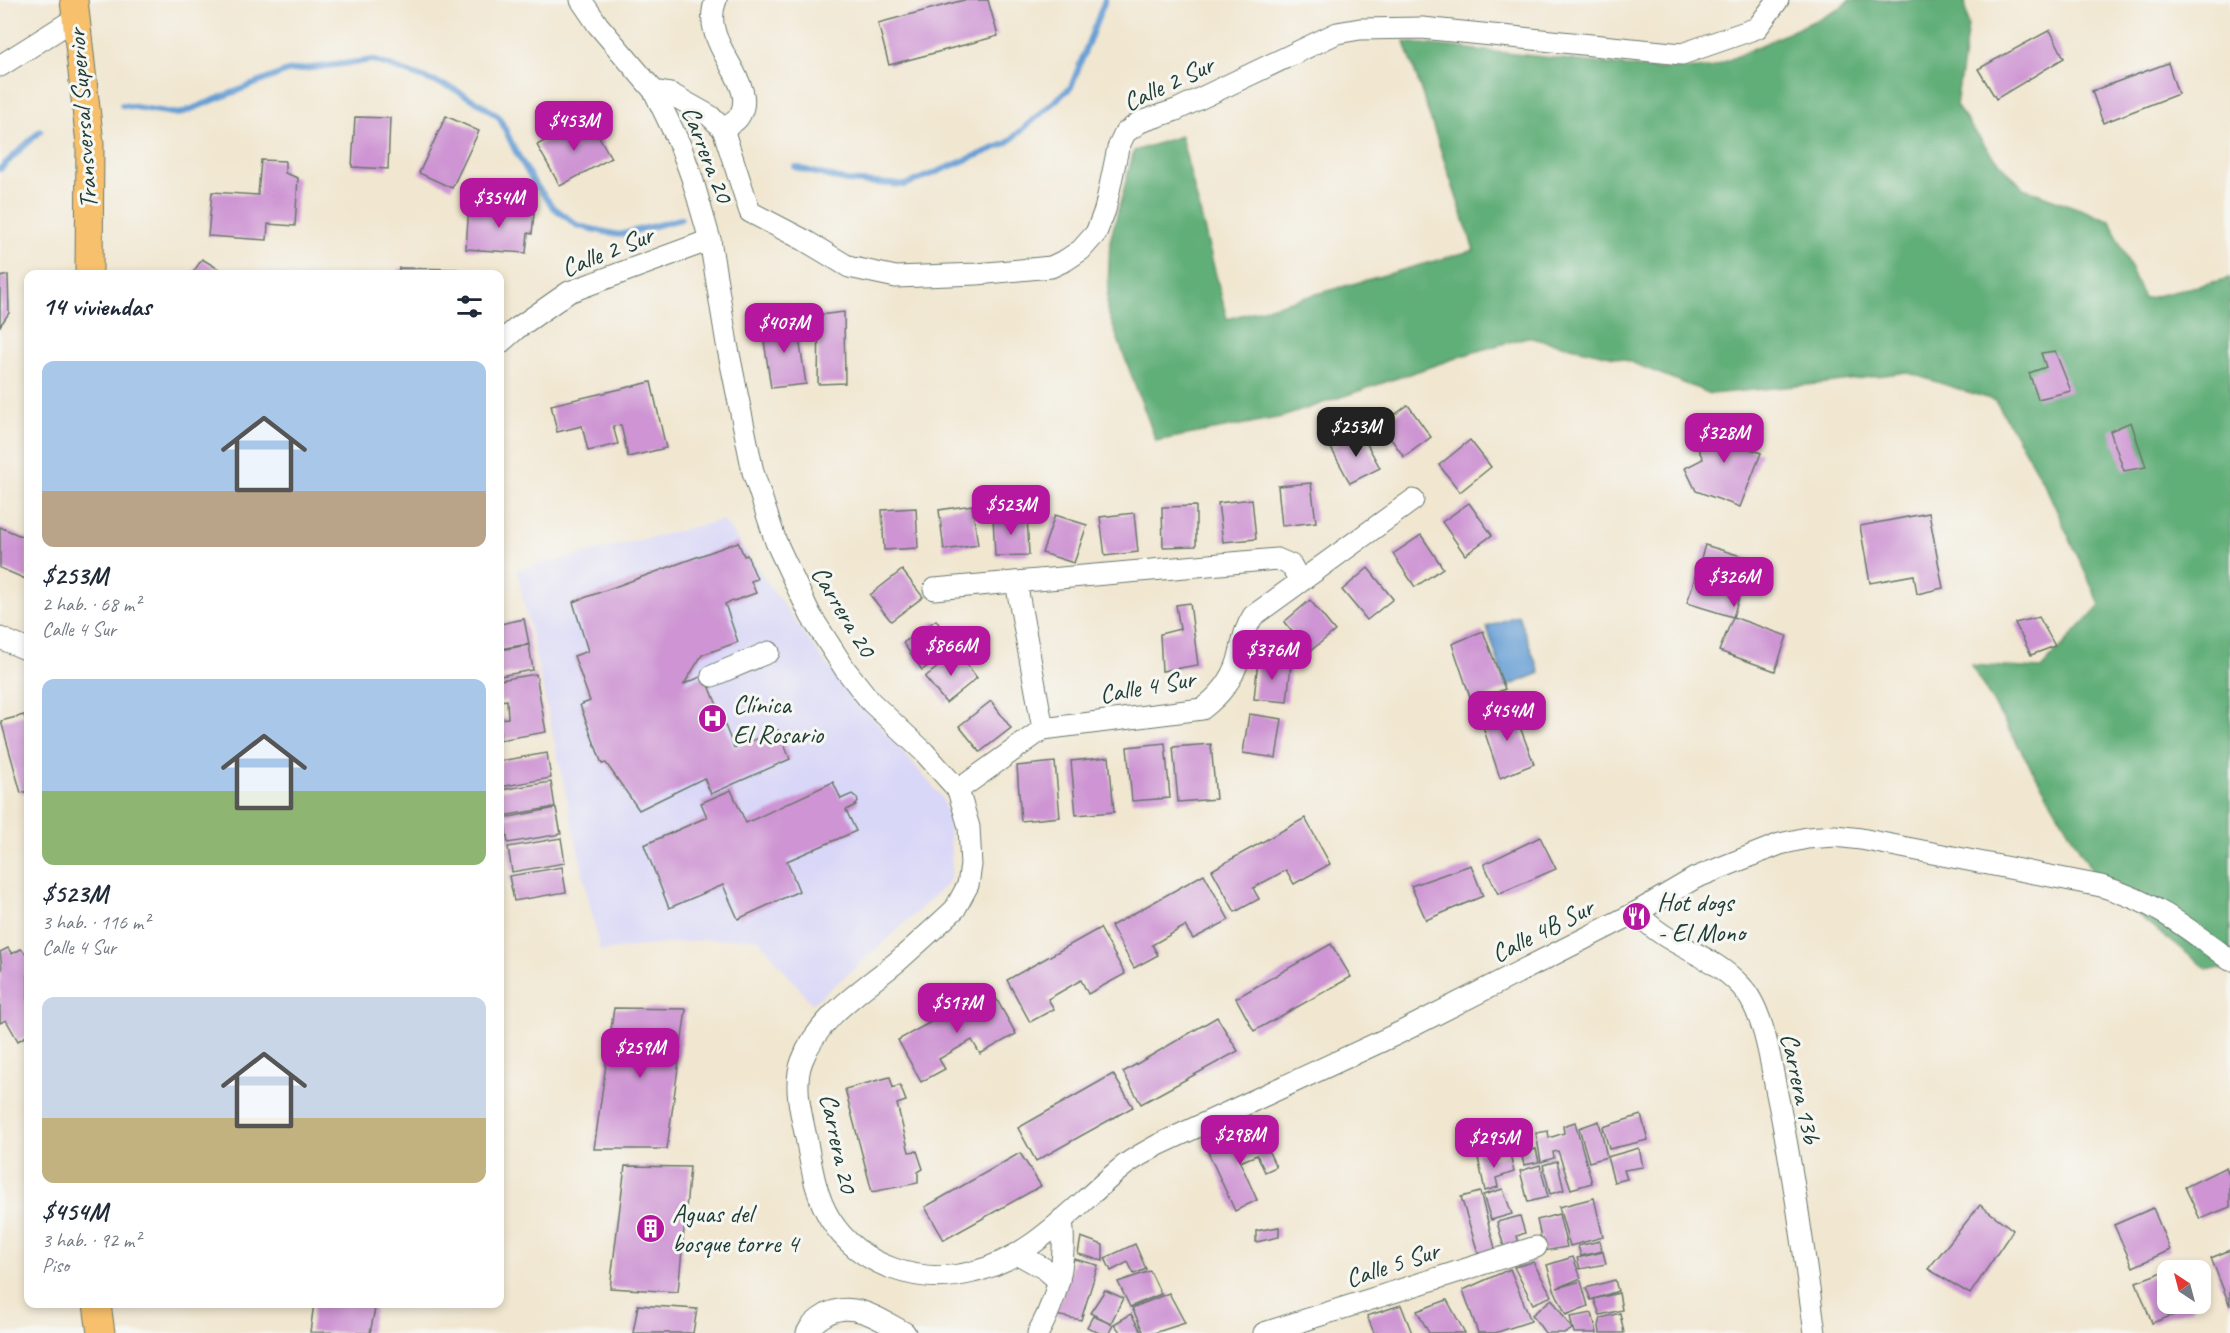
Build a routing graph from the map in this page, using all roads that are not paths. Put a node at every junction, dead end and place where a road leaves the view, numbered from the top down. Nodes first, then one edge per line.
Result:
1 (581, 0) edge
2 (716, 0) edge
3 (1778, 0) edge
4 (81, 6) edge
5 (0, 66) edge
6 (654, 91) junction
7 (723, 129) junction
8 (710, 240) junction
9 (89, 270) edge
10 (504, 340) edge
11 (1413, 500) dead end
12 (1300, 581) junction
13 (1016, 582) junction
14 (934, 589) dead end
15 (0, 638) edge
16 (24, 648) edge
17 (769, 652) dead end
18 (712, 676) dead end
19 (1043, 729) junction
20 (958, 790) junction
21 (1638, 912) junction
22 (2230, 960) edge
23 (1062, 1219) junction
24 (1536, 1247) dead end
25 (1018, 1254) junction
26 (1059, 1281) junction
27 (98, 1308) edge
28 (101, 1333) edge
29 (807, 1333) edge
30 (905, 1333) edge
31 (1038, 1333) edge
32 (1264, 1333) edge
33 (1815, 1333) edge

1 - 6 street, Carrera 20
2 - 7 street
3 - 7 street, Calle 2 Sur
4 - 5 street
4 - 9 main road, Transversal Superior
6 - 7 street
6 - 8 street, Carrera 20
8 - 10 street, Calle 2 Sur
8 - 20 street, Carrera 20
11 - 12 street, Calle 4 Sur
12 - 13 street
12 - 19 street, Calle 4 Sur
13 - 14 street
13 - 19 street
15 - 16 street
17 - 18 street
19 - 20 street, Calle 4 Sur
20 - 25 street, Carrera 20
21 - 22 street, Calle 4B Sur
21 - 23 street, Calle 4B Sur
21 - 33 street, Carrera 13b
23 - 25 street, Calle 4B Sur
23 - 26 street
24 - 32 street, Calle 5 Sur
25 - 26 street
26 - 31 street
27 - 28 main road
29 - 30 street

